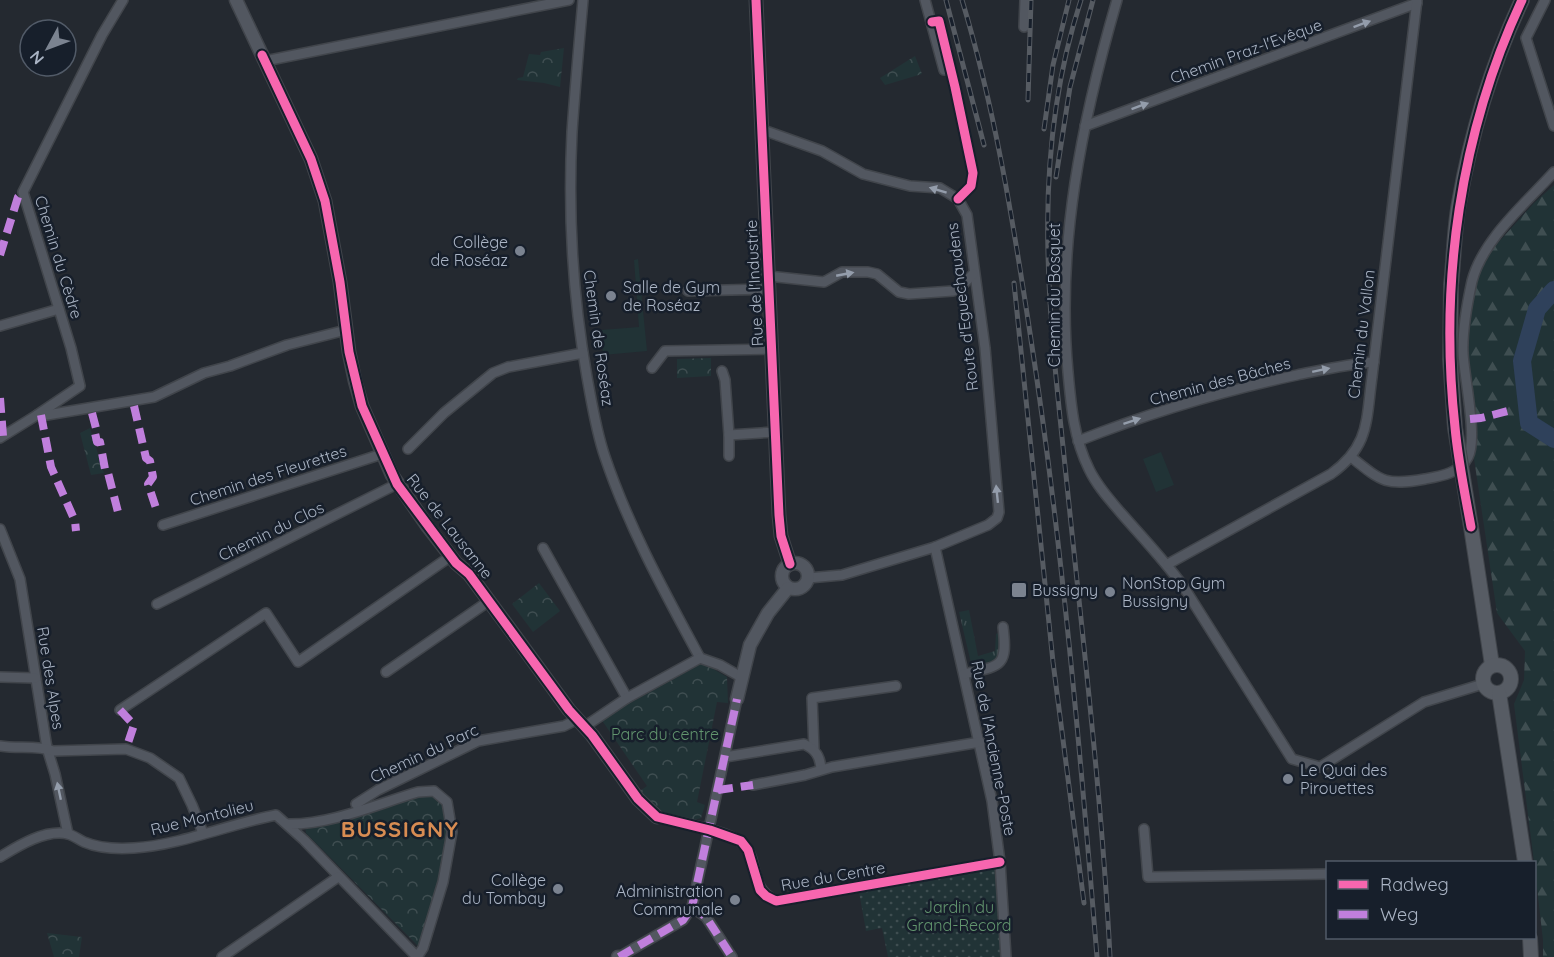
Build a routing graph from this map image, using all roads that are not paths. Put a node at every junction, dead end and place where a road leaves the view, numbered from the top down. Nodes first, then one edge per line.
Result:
1 (123, 0) edge
2 (236, 0) edge
3 (569, 0) edge
4 (583, 0) edge
5 (756, 0) edge
6 (925, 0) edge
7 (1025, 0) edge
8 (1117, 0) edge
9 (1522, 0) edge
10 (1545, 0) edge
11 (553, 2) edge
12 (1417, 2) edge
13 (1024, 27) dead end
14 (265, 62) junction
15 (944, 70) dead end
16 (1085, 126) junction
17 (1554, 126) edge
18 (763, 130) junction
19 (1554, 172) edge
20 (973, 274) junction
21 (769, 282) junction
22 (688, 291) dead end
23 (59, 309) junction
24 (0, 326) edge
25 (346, 330) junction
26 (772, 349) junction
27 (583, 353) junction
28 (1374, 362) junction
29 (652, 368) dead end
30 (722, 371) dead end
31 (37, 415) junction
32 (775, 432) junction
33 (729, 435) junction
34 (0, 438) edge
35 (1078, 441) junction
36 (408, 449) dead end
37 (382, 454) junction
38 (729, 456) dead end
39 (1351, 458) junction
40 (397, 484) junction
41 (163, 525) dead end
42 (0, 529) edge
43 (936, 547) junction
44 (543, 548) dead end
45 (451, 556) junction
46 (790, 564) junction
47 (1168, 564) junction
48 (808, 578) junction
49 (788, 588) junction
50 (489, 601) junction
51 (157, 604) dead end
52 (1003, 627) dead end
53 (700, 658) junction
54 (1492, 665) junction
55 (386, 672) dead end
56 (964, 674) junction
57 (741, 677) junction
58 (0, 678) edge
59 (35, 678) junction
60 (1484, 684) junction
61 (896, 686) dead end
62 (1499, 693) junction
63 (627, 698) junction
64 (737, 699) joint
65 (120, 710) dead end
66 (580, 723) junction
67 (980, 742) junction
68 (0, 746) edge
69 (47, 748) junction
70 (814, 749) junction
71 (726, 757) junction
72 (821, 769) junction
73 (753, 785) dead end
74 (356, 804) dead end
75 (657, 817) joint
76 (288, 824) junction
77 (1144, 829) dead end
78 (710, 830) junction
79 (203, 833) junction
80 (68, 834) junction
81 (0, 857) edge
82 (1525, 861) edge
83 (1000, 862) junction
84 (1326, 874) edge
85 (338, 877) junction
86 (692, 907) junction
87 (1530, 939) edge
88 (222, 957) edge
89 (417, 957) edge
90 (618, 957) edge
91 (732, 957) edge
92 (1006, 957) edge
93 (1531, 957) edge

1 - 23 street, Chemin du Cèdre
2 - 14 street, Rue de Lausanne
3 - 11 street
4 - 27 street, Chemin de Roséaz
5 - 18 street, Rue de l'Industrie
6 - 15 street
7 - 13 street
8 - 16 street, Chemin du Bosquet
9 - 54 main road, bridge
10 - 17 street
11 - 14 street
16 -> 12 street, Chemin Praz-l'Evêque
12 - 28 street, Chemin du Vallon
14 - 25 street, Rue de Lausanne
16 - 35 street, Chemin du Bosquet
20 -> 18 street, Route d'Eguechaudens
18 - 21 street, Rue de l'Industrie
19 - 39 street
21 -> 20 street
43 -> 20 street, Route d'Eguechaudens
21 - 22 street, Rue de l'Industrie
21 - 26 street, Rue de l'Industrie
23 - 24 street
23 - 31 street, Chemin du Cèdre
25 - 31 street, Chemin du Cèdre
25 - 37 street, Rue de Lausanne
26 - 29 street, Rue de l'Industrie
26 - 32 street, Rue de l'Industrie
27 - 36 street
27 - 53 street, Chemin de Roséaz
35 -> 28 street, Chemin des Bâches
28 - 39 street, Chemin du Vallon
30 - 33 street
31 - 34 street, Chemin du Cèdre
32 - 33 street
32 - 46 street, Rue de l'Industrie
33 - 38 street
35 - 47 street, Chemin du Bosquet
37 - 40 street, Rue de Lausanne
37 - 41 street, Chemin des Fleurettes
39 - 47 street, Chemin du Vallon
40 - 45 street, Rue de Lausanne
40 - 51 street, Chemin du Clos
42 - 59 street, Rue des Alpes
43 - 48 street, Route d'Eguechaudens
43 - 56 street, Rue de l'Ancienne-Poste
44 - 63 street
45 - 50 street, Rue de Lausanne
45 - 65 street
46 - 48 street
46 - 49 street
47 - 60 street, Chemin du Bosquet
48 - 49 street
49 - 57 street
50 - 55 street
50 - 66 street, Rue de Lausanne
52 - 56 street
53 - 57 street
53 - 63 street, Chemin du Parc
54 - 60 main road
54 - 62 main road
56 - 67 street, Rue de l'Ancienne-Poste
57 - 64 street
58 - 59 street
59 - 69 street, Rue des Alpes
60 - 62 main road
61 - 70 street
62 - 82 main road
63 - 66 street, Chemin du Parc
64 - 71 street
66 - 74 street, Chemin du Parc
66 - 75 street, Rue de Lausanne
67 - 72 street
67 - 83 street, Rue de l'Ancienne-Poste
68 - 69 street
69 - 79 street
80 -> 69 street, Rue des Alpes
70 - 71 street
70 - 72 street
71 - 78 street
72 - 73 street
75 - 78 street, Rue de Lausanne
76 - 79 street, Rue Montolieu
76 - 85 street
76 - 89 street
77 - 84 street
78 - 83 street, Rue du Centre
78 - 86 street
79 - 80 street, Rue Montolieu
80 - 81 street
83 - 92 street, Rue de l'Ancienne-Poste
85 - 88 street
85 - 89 street
86 - 90 street
86 - 91 street
87 - 93 main road

